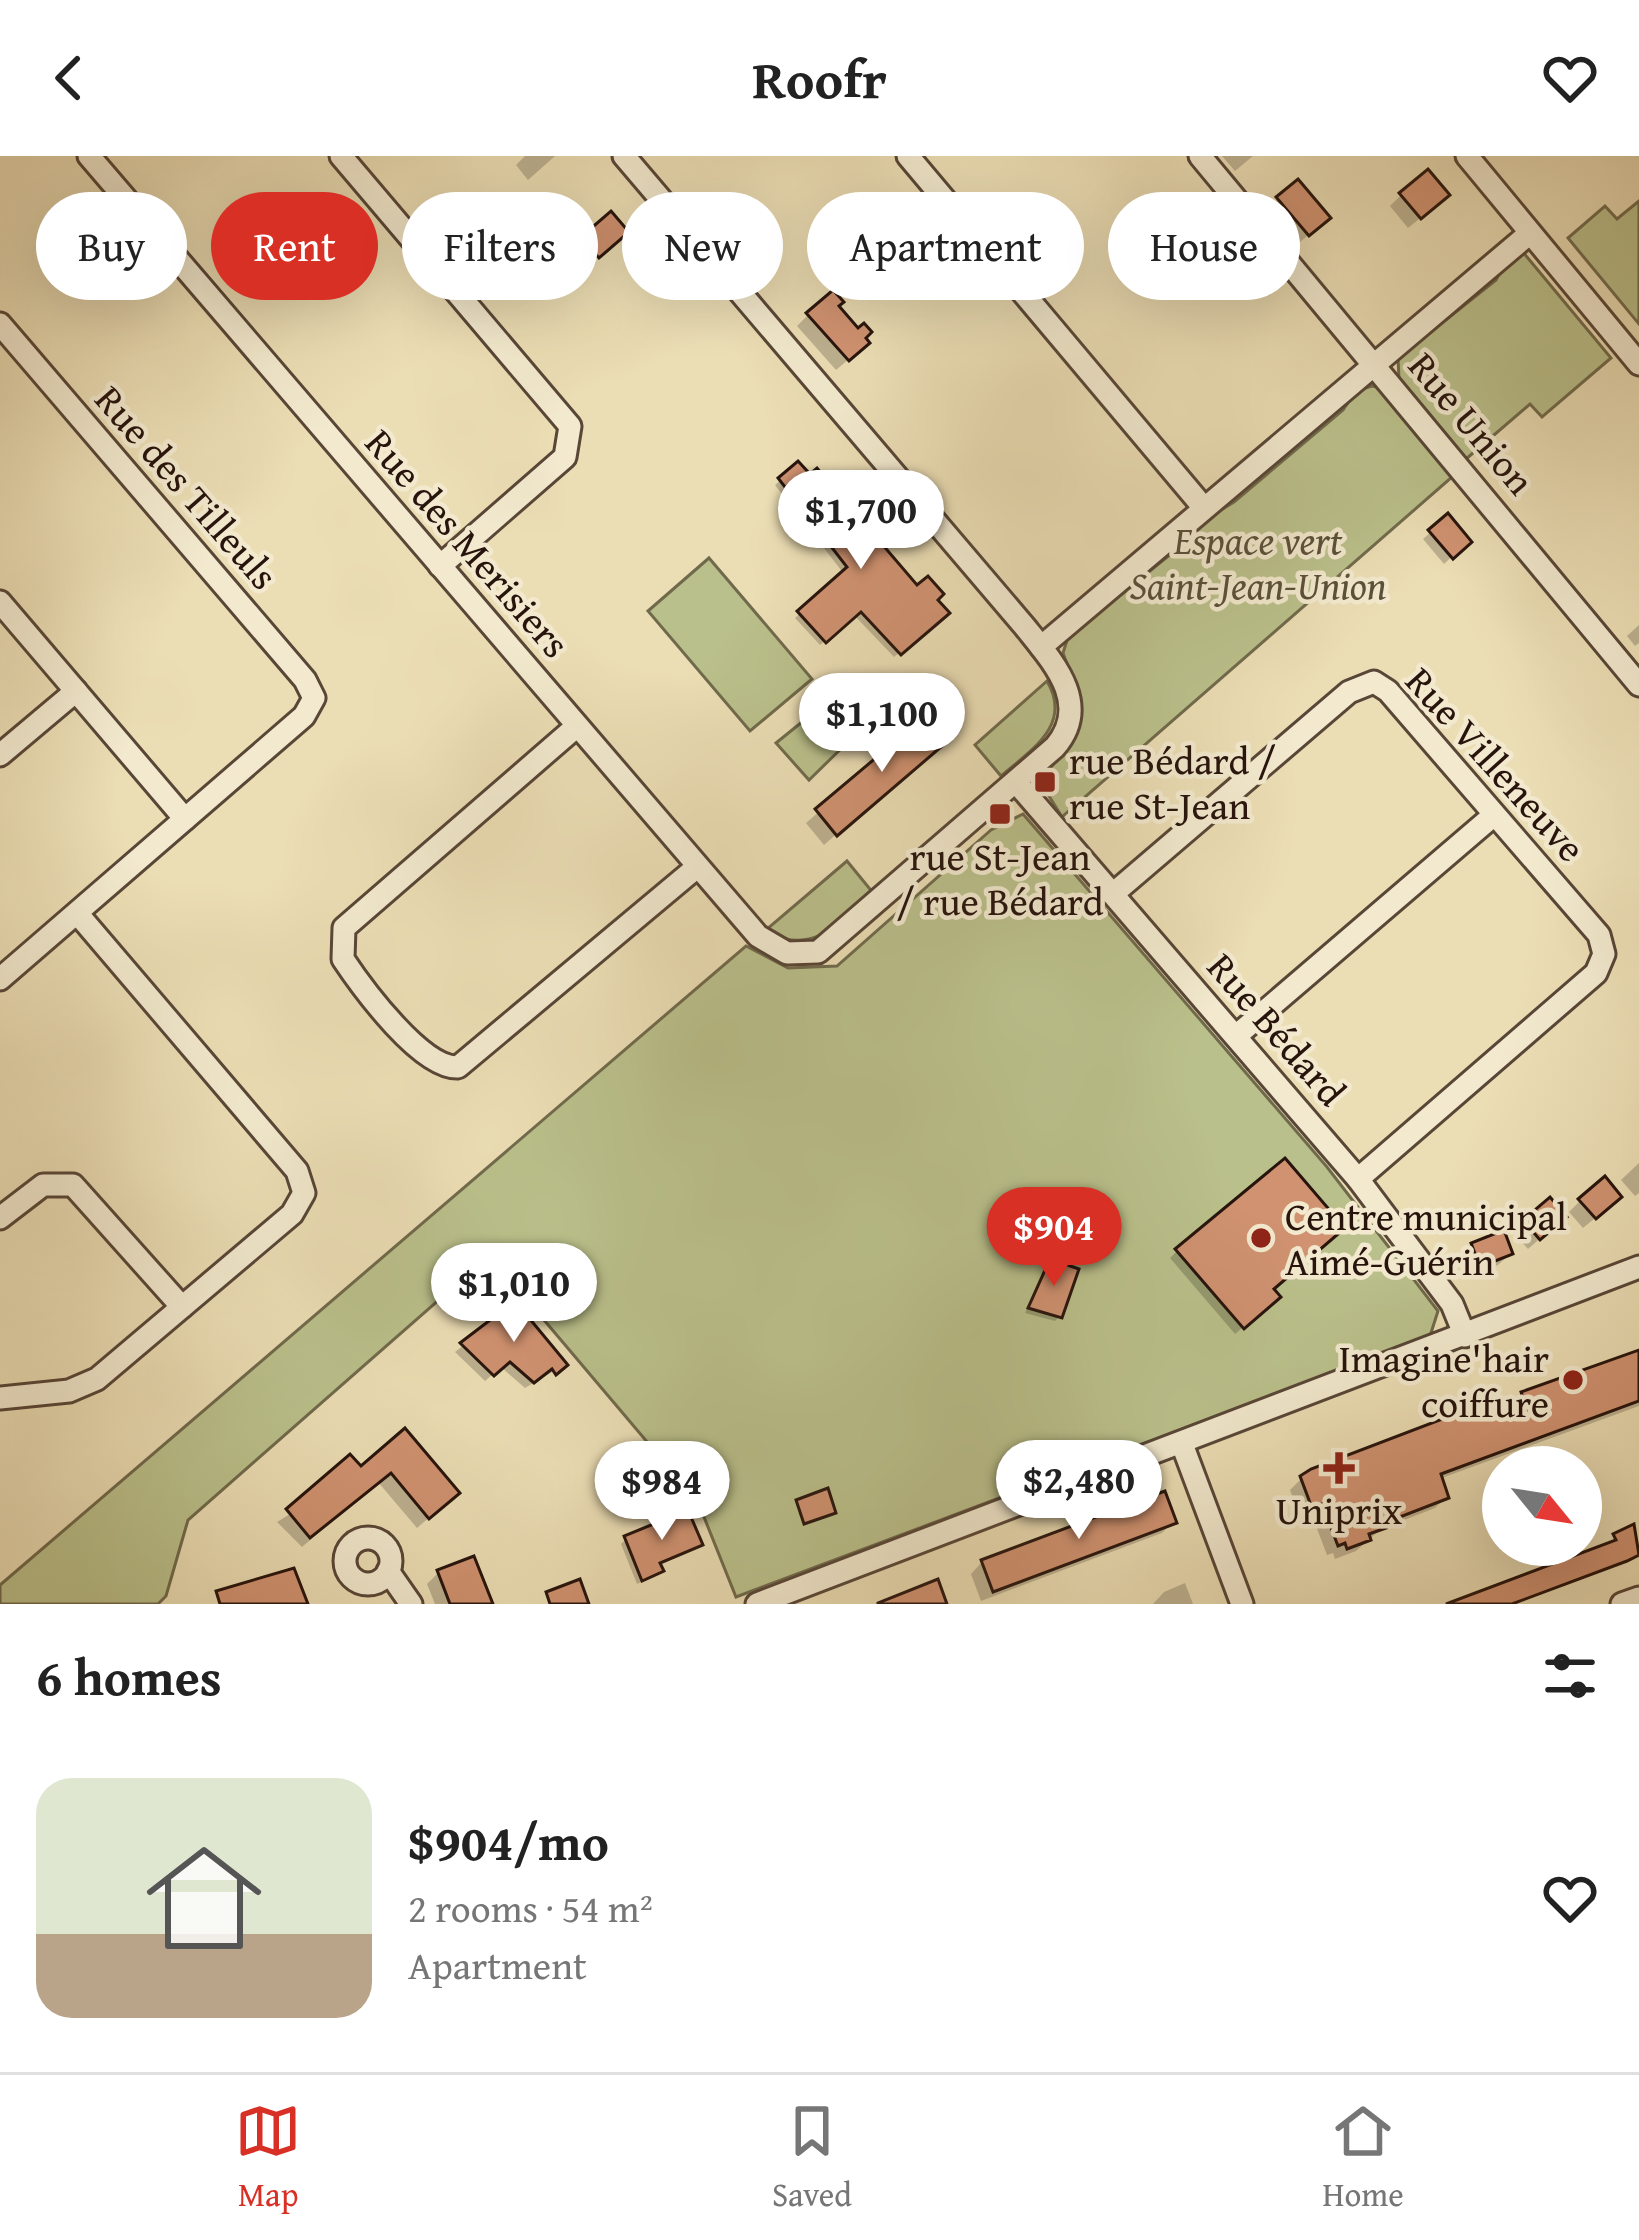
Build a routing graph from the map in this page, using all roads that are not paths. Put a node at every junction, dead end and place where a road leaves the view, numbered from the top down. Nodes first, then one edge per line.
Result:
1 (88, 156) edge
2 (340, 156) edge
3 (624, 156) edge
4 (908, 156) edge
5 (1200, 156) edge
6 (1467, 156) edge
7 (1530, 233) junction
8 (0, 324) edge
9 (1375, 364) junction
10 (1639, 364) edge
11 (1204, 508) junction
12 (440, 566) junction
13 (0, 602) edge
14 (1042, 647) junction
15 (1639, 685) edge
16 (76, 691) junction
17 (578, 726) junction
18 (0, 755) edge
19 (1016, 782) junction
20 (1494, 815) junction
21 (185, 819) junction
22 (697, 867) junction
23 (1114, 893) junction
24 (77, 913) junction
25 (0, 979) edge
26 (1236, 1036) junction
27 (1358, 1179) junction
28 (0, 1217) edge
29 (1639, 1267) edge
30 (182, 1307) junction
31 (1465, 1336) junction
32 (0, 1398) edge
33 (1182, 1444) junction
34 (388, 1571) dead end
35 (1639, 1598) edge
36 (411, 1604) edge
37 (758, 1604) edge
38 (1242, 1604) edge
39 (1622, 1604) edge

1 - 12 street, Rue des Merisiers
2 - 12 street
3 - 14 street
4 - 11 street
5 - 9 street, Rue Union
6 - 7 street
7 - 9 street
7 - 10 street
8 - 21 street, Rue des Tilleuls
9 - 11 street
9 - 15 street, Rue Union
11 - 14 street
12 - 17 street, Rue des Merisiers
13 - 16 street
14 - 19 street
16 - 18 street
16 - 21 street
17 - 22 street, Rue des Merisiers
17 - 22 street
19 - 22 street, Rue des Merisiers
19 - 23 street, Rue Bédard
20 - 23 street, Rue Villeneuve
20 - 26 street
20 - 27 street, Rue Villeneuve
21 - 24 street
23 - 26 street, Rue Bédard
24 - 25 street
24 - 30 street
26 - 27 street, Rue Bédard
27 - 31 street, Rue Bédard
28 - 30 street
29 - 31 street
30 - 32 street
31 - 33 street
33 - 37 street
33 - 38 street
34 - 36 street
35 - 39 street

